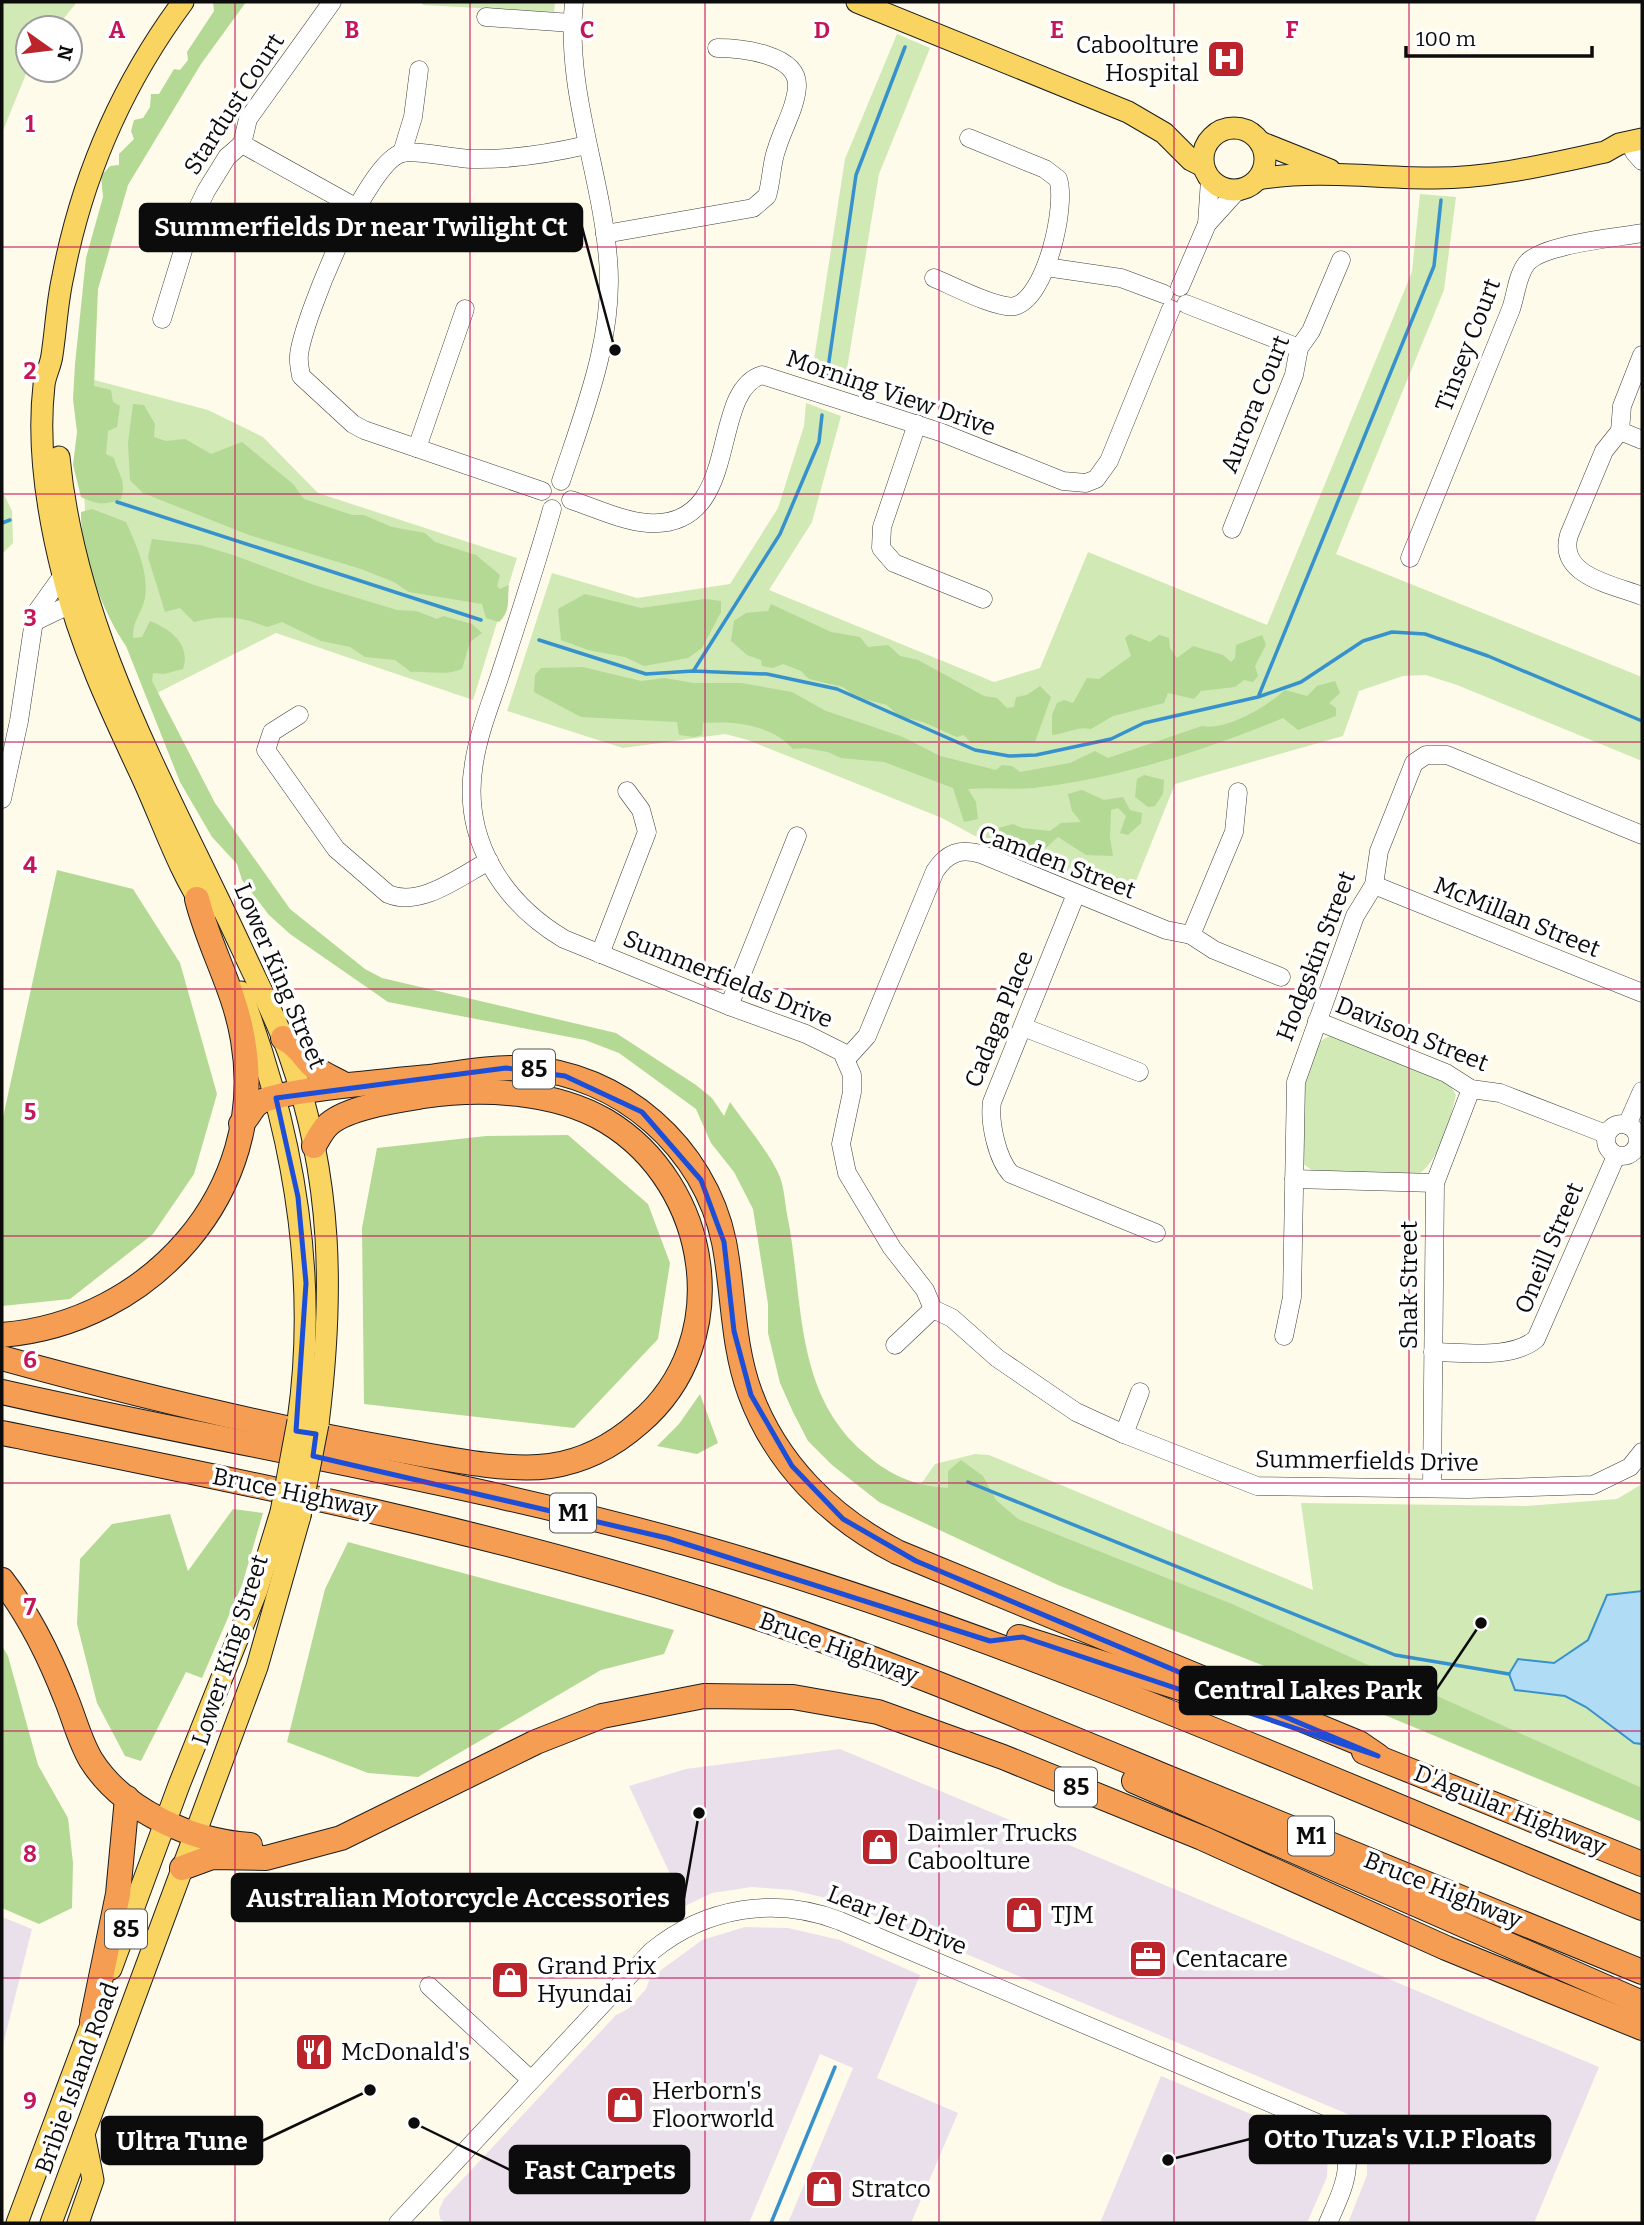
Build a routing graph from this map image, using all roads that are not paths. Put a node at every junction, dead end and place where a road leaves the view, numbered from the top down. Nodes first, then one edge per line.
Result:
1 (183, 2) edge
2 (332, 2) edge
3 (574, 2) edge
4 (857, 2) edge
5 (486, 17) dead end
6 (572, 23) junction
7 (717, 48) dead end
8 (419, 70) dead end
9 (1164, 133) junction
10 (1213, 135) junction
11 (969, 138) dead end
12 (1260, 142) junction
13 (242, 144) junction
14 (587, 145) junction
15 (1640, 150) edge
16 (402, 153) junction
17 (1207, 173) junction
18 (1341, 174) junction
19 (1258, 179) junction
20 (1237, 191) junction
21 (357, 208) junction
22 (1207, 223) junction
23 (1642, 233) edge
24 (605, 234) junction
25 (1340, 260) dead end
26 (1046, 267) junction
27 (934, 278) dead end
28 (1175, 299) junction
29 (464, 309) dead end
30 (162, 319) dead end
31 (1299, 348) junction
32 (1642, 355) edge
33 (917, 424) junction
34 (1620, 431) junction
35 (1642, 440) edge
36 (417, 448) junction
37 (561, 481) junction
38 (542, 491) junction
39 (571, 500) junction
40 (552, 509) junction
41 (1232, 529) dead end
42 (1410, 558) dead end
43 (72, 577) junction
44 (1642, 596) edge
45 (983, 599) dead end
46 (71, 604) junction
47 (34, 622) junction
48 (299, 715) dead end
49 (627, 791) dead end
50 (1238, 792) dead end
51 (2, 799) edge
52 (1642, 835) edge
53 (797, 836) dead end
54 (489, 861) junction
55 (1374, 885) junction
56 (1076, 894) junction
57 (197, 899) junction
58 (1191, 935) junction
59 (600, 954) junction
60 (1281, 977) dead end
61 (1642, 993) edge
62 (729, 1006) junction
63 (1317, 1021) junction
64 (1023, 1027) junction
65 (283, 1038) junction
66 (846, 1058) junction
67 (1139, 1072) dead end
68 (345, 1085) junction
69 (1471, 1089) junction
70 (1642, 1091) edge
71 (301, 1093) junction
72 (276, 1098) junction
73 (241, 1124) junction
74 (1628, 1125) junction
75 (1606, 1135) junction
76 (314, 1146) junction
77 (1639, 1148) edge
78 (1616, 1156) junction
79 (1294, 1179) junction
80 (1435, 1183) junction
81 (1156, 1233) dead end
82 (933, 1309) junction
83 (2, 1335) edge
84 (1283, 1336) dead end
85 (895, 1345) dead end
86 (1433, 1352) junction
87 (2, 1358) edge
88 (2, 1392) edge
89 (1140, 1392) dead end
90 (308, 1423) junction
91 (2, 1433) edge
92 (1124, 1434) junction
93 (1642, 1452) edge
94 (1432, 1488) junction
95 (290, 1514) junction
96 (2, 1580) edge
97 (990, 1641) junction
98 (980, 1700) junction
99 (1378, 1756) junction
100 (127, 1798) junction
101 (166, 1822) junction
102 (194, 1832) junction
103 (280, 1853) junction
104 (1642, 1864) edge
105 (181, 1868) junction
106 (1642, 1908) edge
107 (1642, 1972) edge
108 (429, 1986) dead end
109 (1642, 2003) edge
110 (92, 2021) junction
111 (1642, 2028) edge
112 (530, 2079) junction
113 (84, 2134) junction
114 (405, 2220) edge
115 (17, 2223) edge
116 (51, 2223) edge
117 (78, 2223) edge
118 (1328, 2223) edge

1 - 43 main road, Lower King Street
2 - 13 street, Stardust Court
3 - 6 street
4 - 9 main road
5 - 6 street
6 - 14 street
7 - 24 street
8 - 16 street
9 - 10 main road
9 - 17 main road
10 - 12 main road
10 - 17 main road
11 - 26 street
12 - 18 main road
12 - 19 main road
13 - 21 street
13 - 30 street, Stardust Court
14 - 16 street
14 - 24 street
15 - 18 main road
16 - 21 street
17 - 20 main road
17 - 22 street, Morning View Drive
18 - 19 main road
19 - 20 main road
20 - 22 street, Morning View Drive
21 - 36 street
22 - 28 street, Morning View Drive
23 - 42 street, Tinsey Court
24 - 37 street
25 - 31 street, Aurora Court
26 - 27 street
26 - 28 street
28 - 31 street
28 - 33 street, Morning View Drive
29 - 36 street
31 - 41 street, Aurora Court
32 - 34 street
33 - 39 street, Morning View Drive
33 - 45 street
34 - 35 street
34 - 44 street
36 - 38 street
37 - 38 street
37 - 39 street
38 - 40 street
39 - 40 street
40 - 54 street, Summerfields Drive
43 - 46 main road, Lower King Street
43 - 47 street
43 - 65 main road, Lower King Street
46 - 47 street
46 - 57 main road, Lower King Street
47 - 51 street
48 - 54 street
49 - 59 street
50 - 58 street
52 - 55 street, Hodgskin Street
53 - 62 street
54 - 59 street, Summerfields Drive
55 - 61 street, McMillan Street
55 - 63 street, Hodgskin Street
56 - 58 street, Camden Street
56 - 64 street, Cadaga Place
56 - 66 street, Camden Street
57 - 72 main road, Lower King Street
57 - 73 highway
58 - 60 street, Camden Street
59 - 62 street, Summerfields Drive
62 - 66 street, Summerfields Drive
63 - 69 street, Davison Street
63 - 79 street, Hodgskin Street
64 - 67 street
64 - 81 street, Cadaga Place
65 - 68 highway
65 - 71 main road, Lower King Street
66 - 82 street, Summerfields Drive
68 - 71 highway, 85
68 - 99 highway, 85
69 - 75 street, Davison Street
69 - 80 street, Shak Street
70 - 74 street
71 - 72 highway, 85
71 - 76 main road, Lower King Street
72 - 73 highway
72 - 90 main road, Lower King Street
73 - 83 highway
74 - 75 street
74 - 77 street
75 - 78 street
76 - 87 highway
76 - 90 main road, Lower King Street
77 - 78 street
78 - 86 street, Oneill Street
79 - 80 street
79 - 84 street, Hodgskin Street
80 - 86 street, Shak Street
82 - 85 street
82 - 92 street, Summerfields Drive
86 - 94 street, Shak Street
88 - 97 highway, Bruce Highway / M1
89 - 92 street
90 - 95 main road, Lower King Street, bridge
91 - 98 highway, Bruce Highway / M1
92 - 94 street, Summerfields Drive
93 - 94 street, Summerfields Drive
95 - 101 main road, Lower King Street / 85
95 - 102 main road, Lower King Street
96 - 100 highway
97 - 99 highway
97 - 106 highway, Bruce Highway / M1
98 - 107 highway, Bruce Highway / M1
98 - 109 highway
99 - 104 highway, D'Aguilar Highway / 85
100 - 101 highway
100 - 110 highway
101 - 102 highway
101 - 110 main road, Bribie Island Road / 85
102 - 103 highway, 85
102 - 105 main road, Bribie Island Road / 85
103 - 105 highway, 85
103 - 111 highway, 85
105 - 113 main road, Bribie Island Road / 85
108 - 112 street
110 - 115 main road, Bribie Island Road / 85
112 - 114 street, Lear Jet Drive
112 - 118 street, Lear Jet Drive
113 - 116 main road, Bribie Island Road / 85
113 - 117 main road

